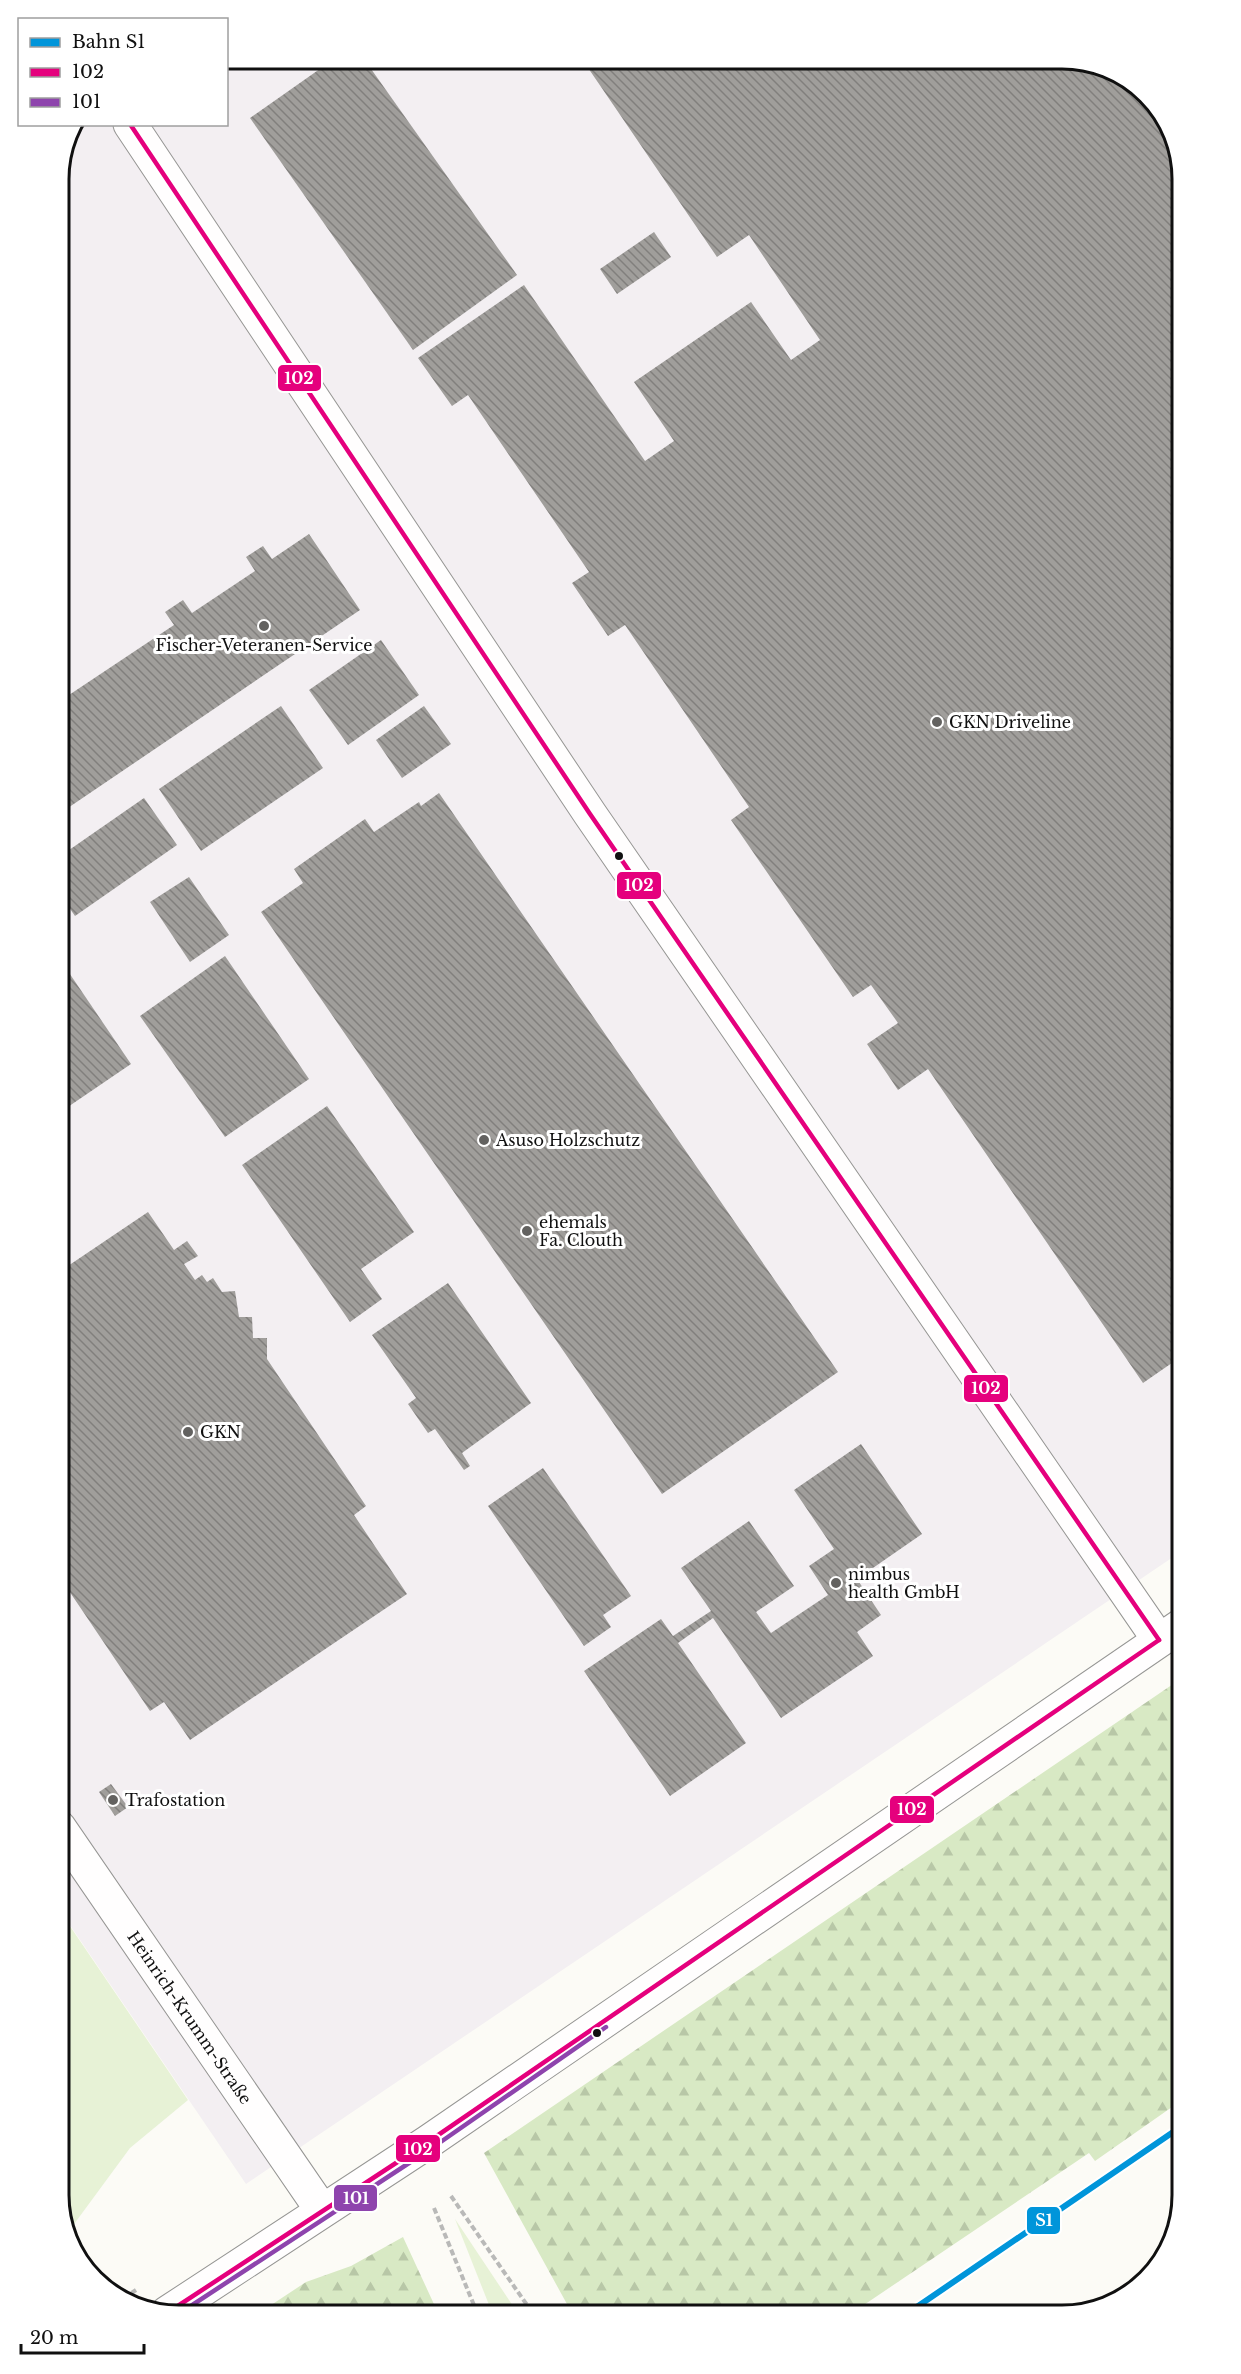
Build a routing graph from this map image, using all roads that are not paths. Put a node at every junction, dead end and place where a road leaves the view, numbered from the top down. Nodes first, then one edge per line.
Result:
1 (131, 126) edge
2 (1171, 1632) edge
3 (69, 1843) edge
4 (321, 2209) junction
5 (179, 2305) edge

1 - 2 street
2 - 4 street
3 - 4 street, Heinrich-Krumm-Straße
4 - 5 street

